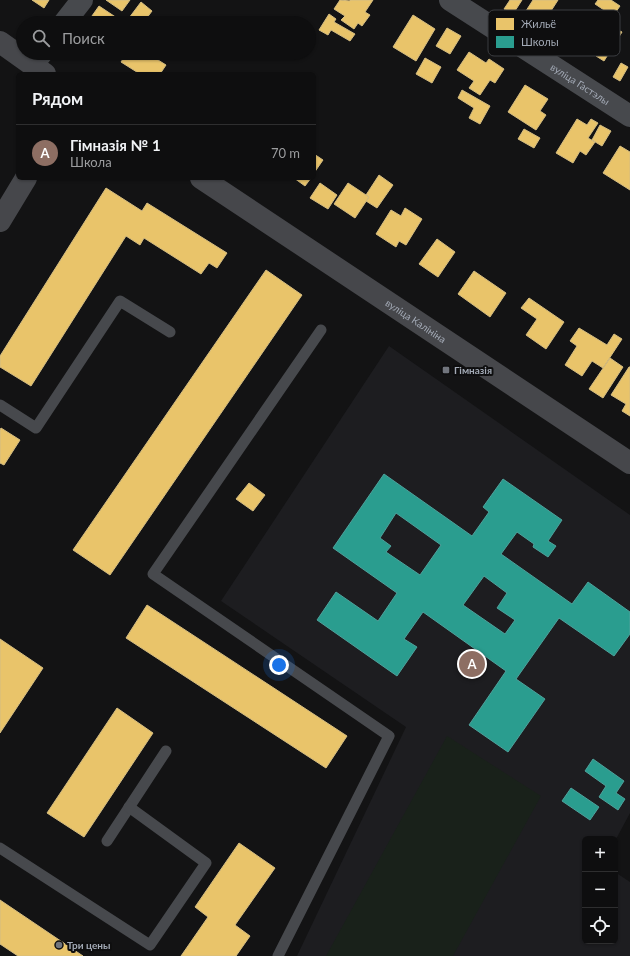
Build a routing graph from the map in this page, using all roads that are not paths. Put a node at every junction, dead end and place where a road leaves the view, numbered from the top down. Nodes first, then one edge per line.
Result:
1 (82, 0) edge
2 (450, 0) edge
3 (69, 16) edge
4 (488, 24) edge
5 (0, 42) edge
6 (16, 51) edge
7 (537, 56) edge
8 (630, 116) edge
9 (25, 180) edge
10 (204, 180) edge
11 (0, 221) edge
12 (321, 330) dead end
13 (170, 332) dead end
14 (0, 405) edge
15 (630, 463) edge
16 (166, 751) dead end
17 (129, 807) junction
18 (107, 841) dead end
19 (0, 848) edge
20 (278, 956) edge

1 - 3 street
2 - 4 street, вуліца Гастэлы
5 - 6 main road
7 - 8 street, вуліца Гастэлы
9 - 11 main road
10 - 15 main road, вуліца Калініна
12 - 20 lane
13 - 14 lane
16 - 17 lane
17 - 18 lane
17 - 19 lane

